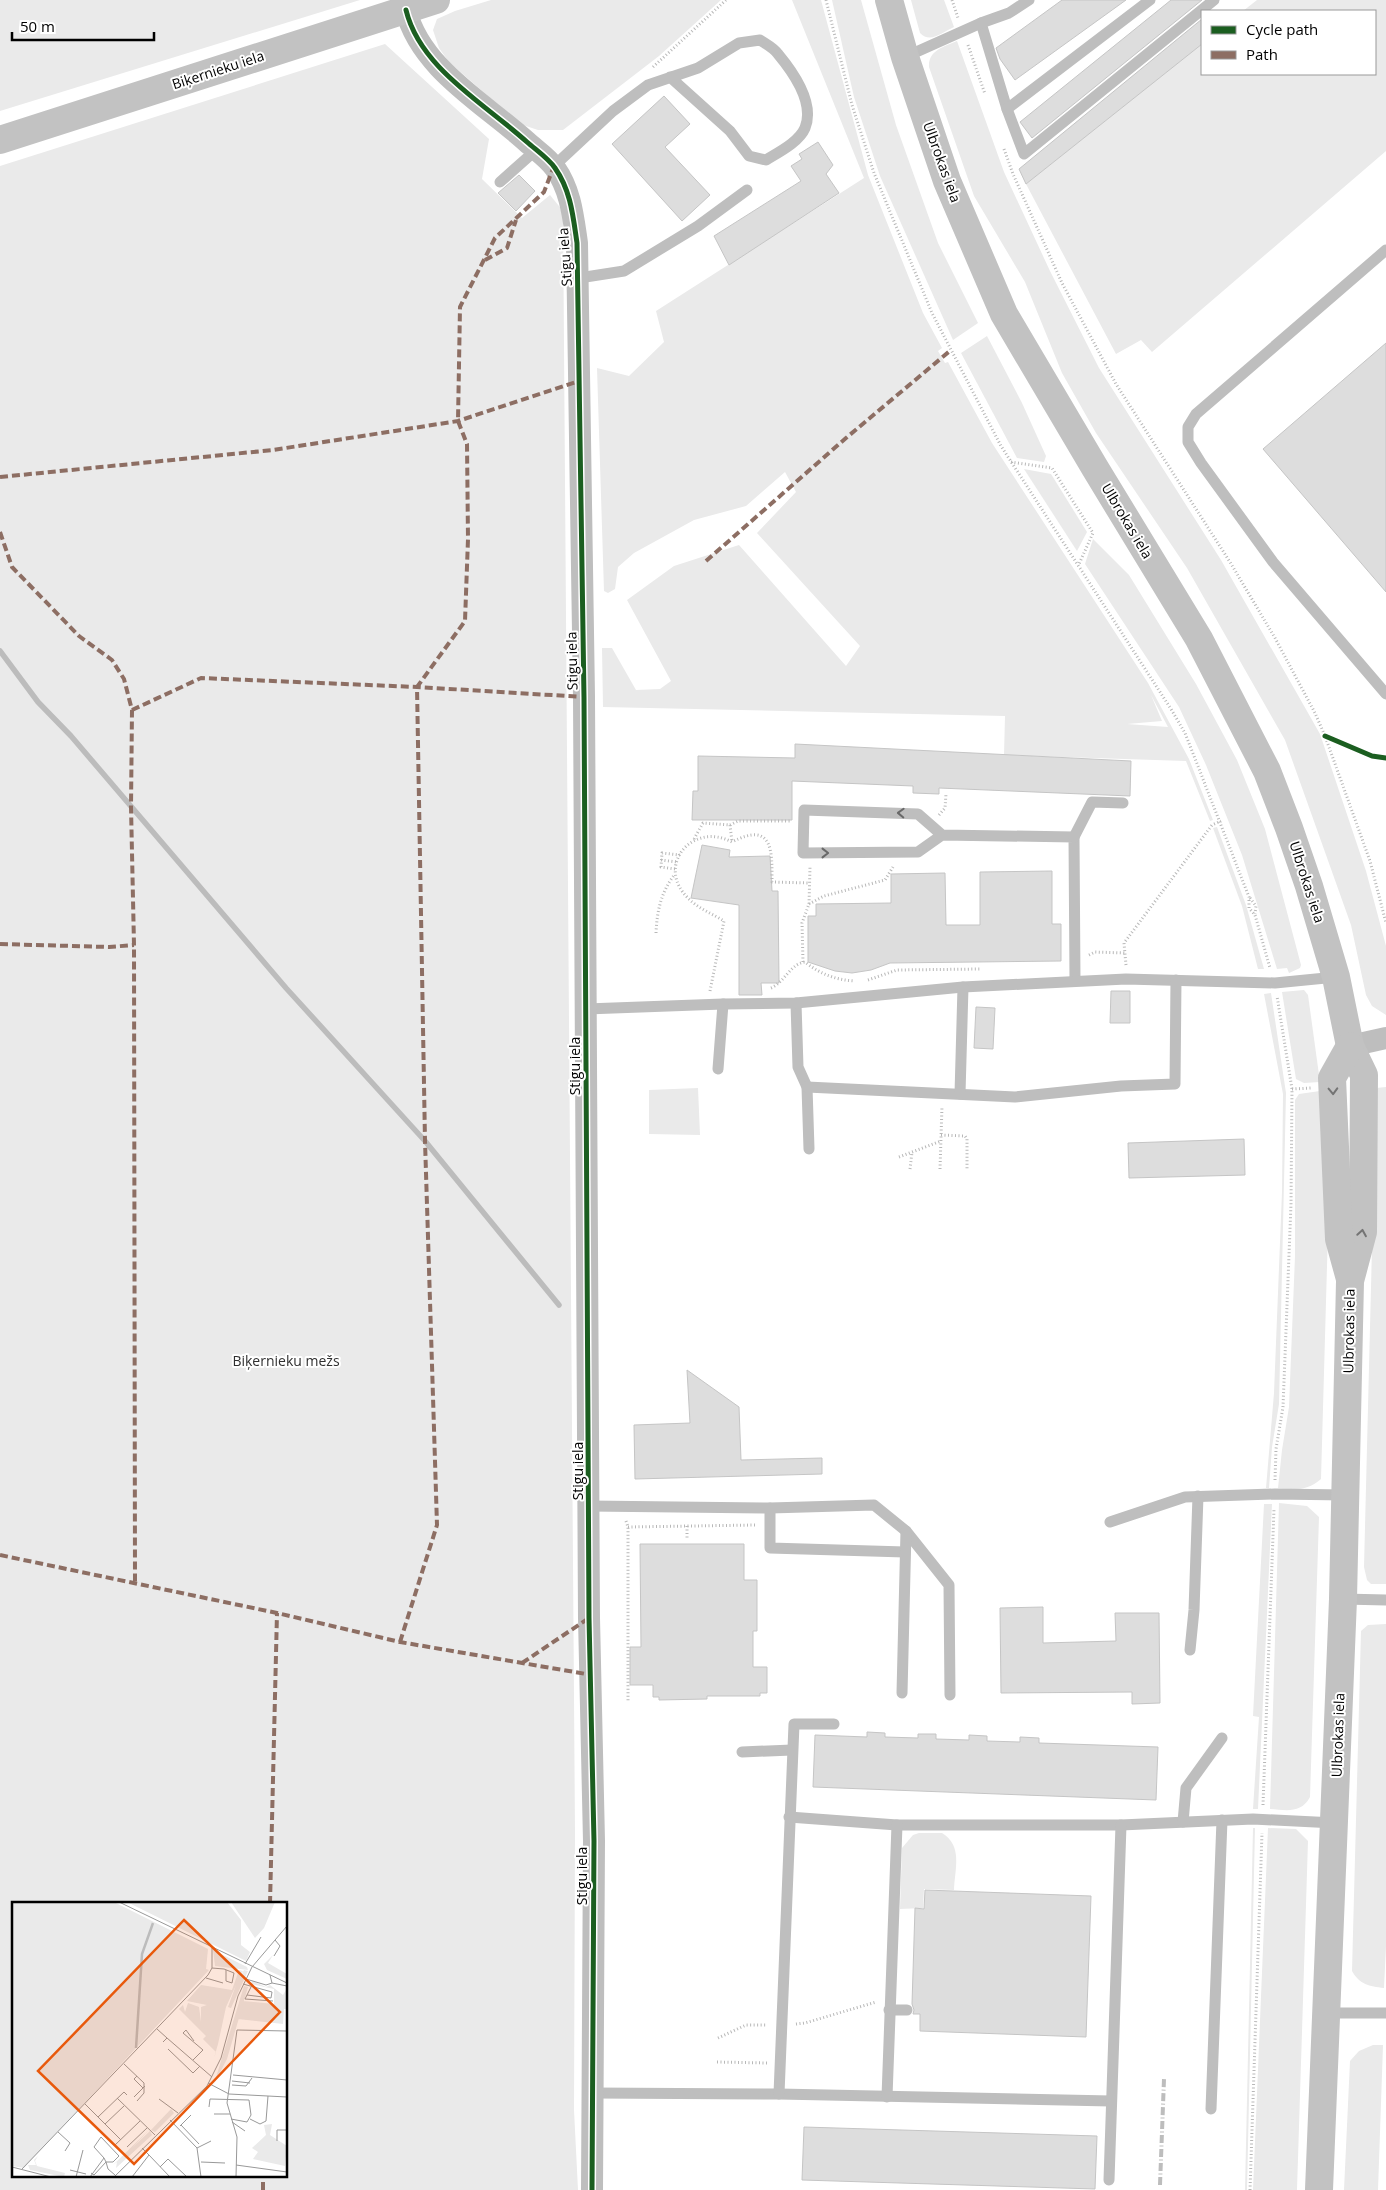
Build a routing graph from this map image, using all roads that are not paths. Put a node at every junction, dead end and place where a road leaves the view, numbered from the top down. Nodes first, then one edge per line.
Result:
1 (436, 0) edge
2 (889, 0) edge
3 (1029, 0) edge
4 (1150, 0) edge
5 (1214, 0) edge
6 (406, 10) junction
7 (1202, 10) edge
8 (1201, 11) edge
9 (980, 22) junction
10 (905, 57) junction
11 (670, 77) junction
12 (1007, 108) junction
13 (0, 140) edge
14 (536, 150) junction
15 (554, 166) junction
16 (500, 182) dead end
17 (747, 190) dead end
18 (1386, 250) edge
19 (579, 278) junction
20 (1386, 694) edge
21 (1123, 803) dead end
22 (942, 835) junction
23 (1074, 837) junction
24 (1336, 977) junction
25 (1176, 980) junction
26 (1075, 981) junction
27 (962, 987) junction
28 (796, 1003) junction
29 (723, 1004) junction
30 (586, 1009) junction
31 (1386, 1038) edge
32 (1350, 1046) junction
33 (718, 1069) dead end
34 (806, 1087) junction
35 (960, 1094) junction
36 (809, 1149) dead end
37 (1346, 1495) junction
38 (1198, 1496) junction
39 (589, 1506) junction
40 (770, 1508) junction
41 (1110, 1522) dead end
42 (906, 1531) junction
43 (905, 1552) junction
44 (1343, 1599) junction
45 (1386, 1600) edge
46 (1190, 1650) dead end
47 (902, 1693) dead end
48 (950, 1694) dead end
49 (834, 1724) dead end
50 (1222, 1738) dead end
51 (792, 1750) junction
52 (742, 1752) dead end
53 (789, 1817) junction
54 (1222, 1820) junction
55 (1183, 1822) junction
56 (1335, 1823) junction
57 (897, 1824) junction
58 (1121, 1825) junction
59 (889, 2010) junction
60 (907, 2010) dead end
61 (1327, 2013) junction
62 (1386, 2013) edge
63 (593, 2093) junction
64 (780, 2094) junction
65 (887, 2097) junction
66 (1111, 2101) junction
67 (1211, 2109) dead end
68 (1109, 2180) dead end
69 (592, 2190) edge
70 (1319, 2190) edge

1 - 6 main road, Biķernieku iela
2 - 10 main road, Ulbrokas iela
3 - 9 lane
4 - 12 lane
5 - 7 lane
6 - 13 main road, Biķernieku iela
6 - 14 street, Stigu iela
8 - 12 lane
9 - 10 lane
9 - 12 lane
10 - 24 main road, Ulbrokas iela
11 - 11 lane
11 - 15 lane
14 - 15 street, Stigu iela
14 - 16 lane
15 - 19 street, Stigu iela
17 - 19 lane
18 - 20 lane
19 - 30 street, Stigu iela
21 - 23 lane
22 -> 22 lane
22 - 23 lane
23 - 26 lane
24 - 25 lane
24 - 32 main road, Ulbrokas iela
25 - 26 lane
25 - 35 lane
26 - 27 lane
27 - 28 lane
27 - 35 lane
28 - 29 lane
28 - 34 lane
29 - 30 lane
29 - 33 lane
30 - 39 street, Stigu iela
31 - 32 street
32 - 37 main road, Ulbrokas iela
34 - 35 lane
34 - 36 lane
37 - 38 lane
37 - 44 main road, Ulbrokas iela
38 - 41 lane
38 - 46 lane
39 - 40 lane
39 - 63 street, Stigu iela
40 - 42 lane
40 - 43 lane
42 - 43 lane
42 - 48 lane
43 - 47 lane
44 - 45 lane
44 - 56 main road, Ulbrokas iela
49 - 51 lane
50 - 55 lane
51 - 52 lane
51 - 53 lane
53 - 57 lane
53 - 64 lane
54 - 55 lane
54 - 56 lane
54 - 67 lane
55 - 58 lane
56 - 61 main road, Ulbrokas iela
57 - 58 lane
57 - 59 lane
58 - 66 lane
59 - 60 lane
59 - 65 lane
61 - 62 lane
61 - 70 main road, Ulbrokas iela
63 - 64 lane
63 - 69 street, Stigu iela
64 - 65 lane
65 - 66 lane
66 - 68 lane

